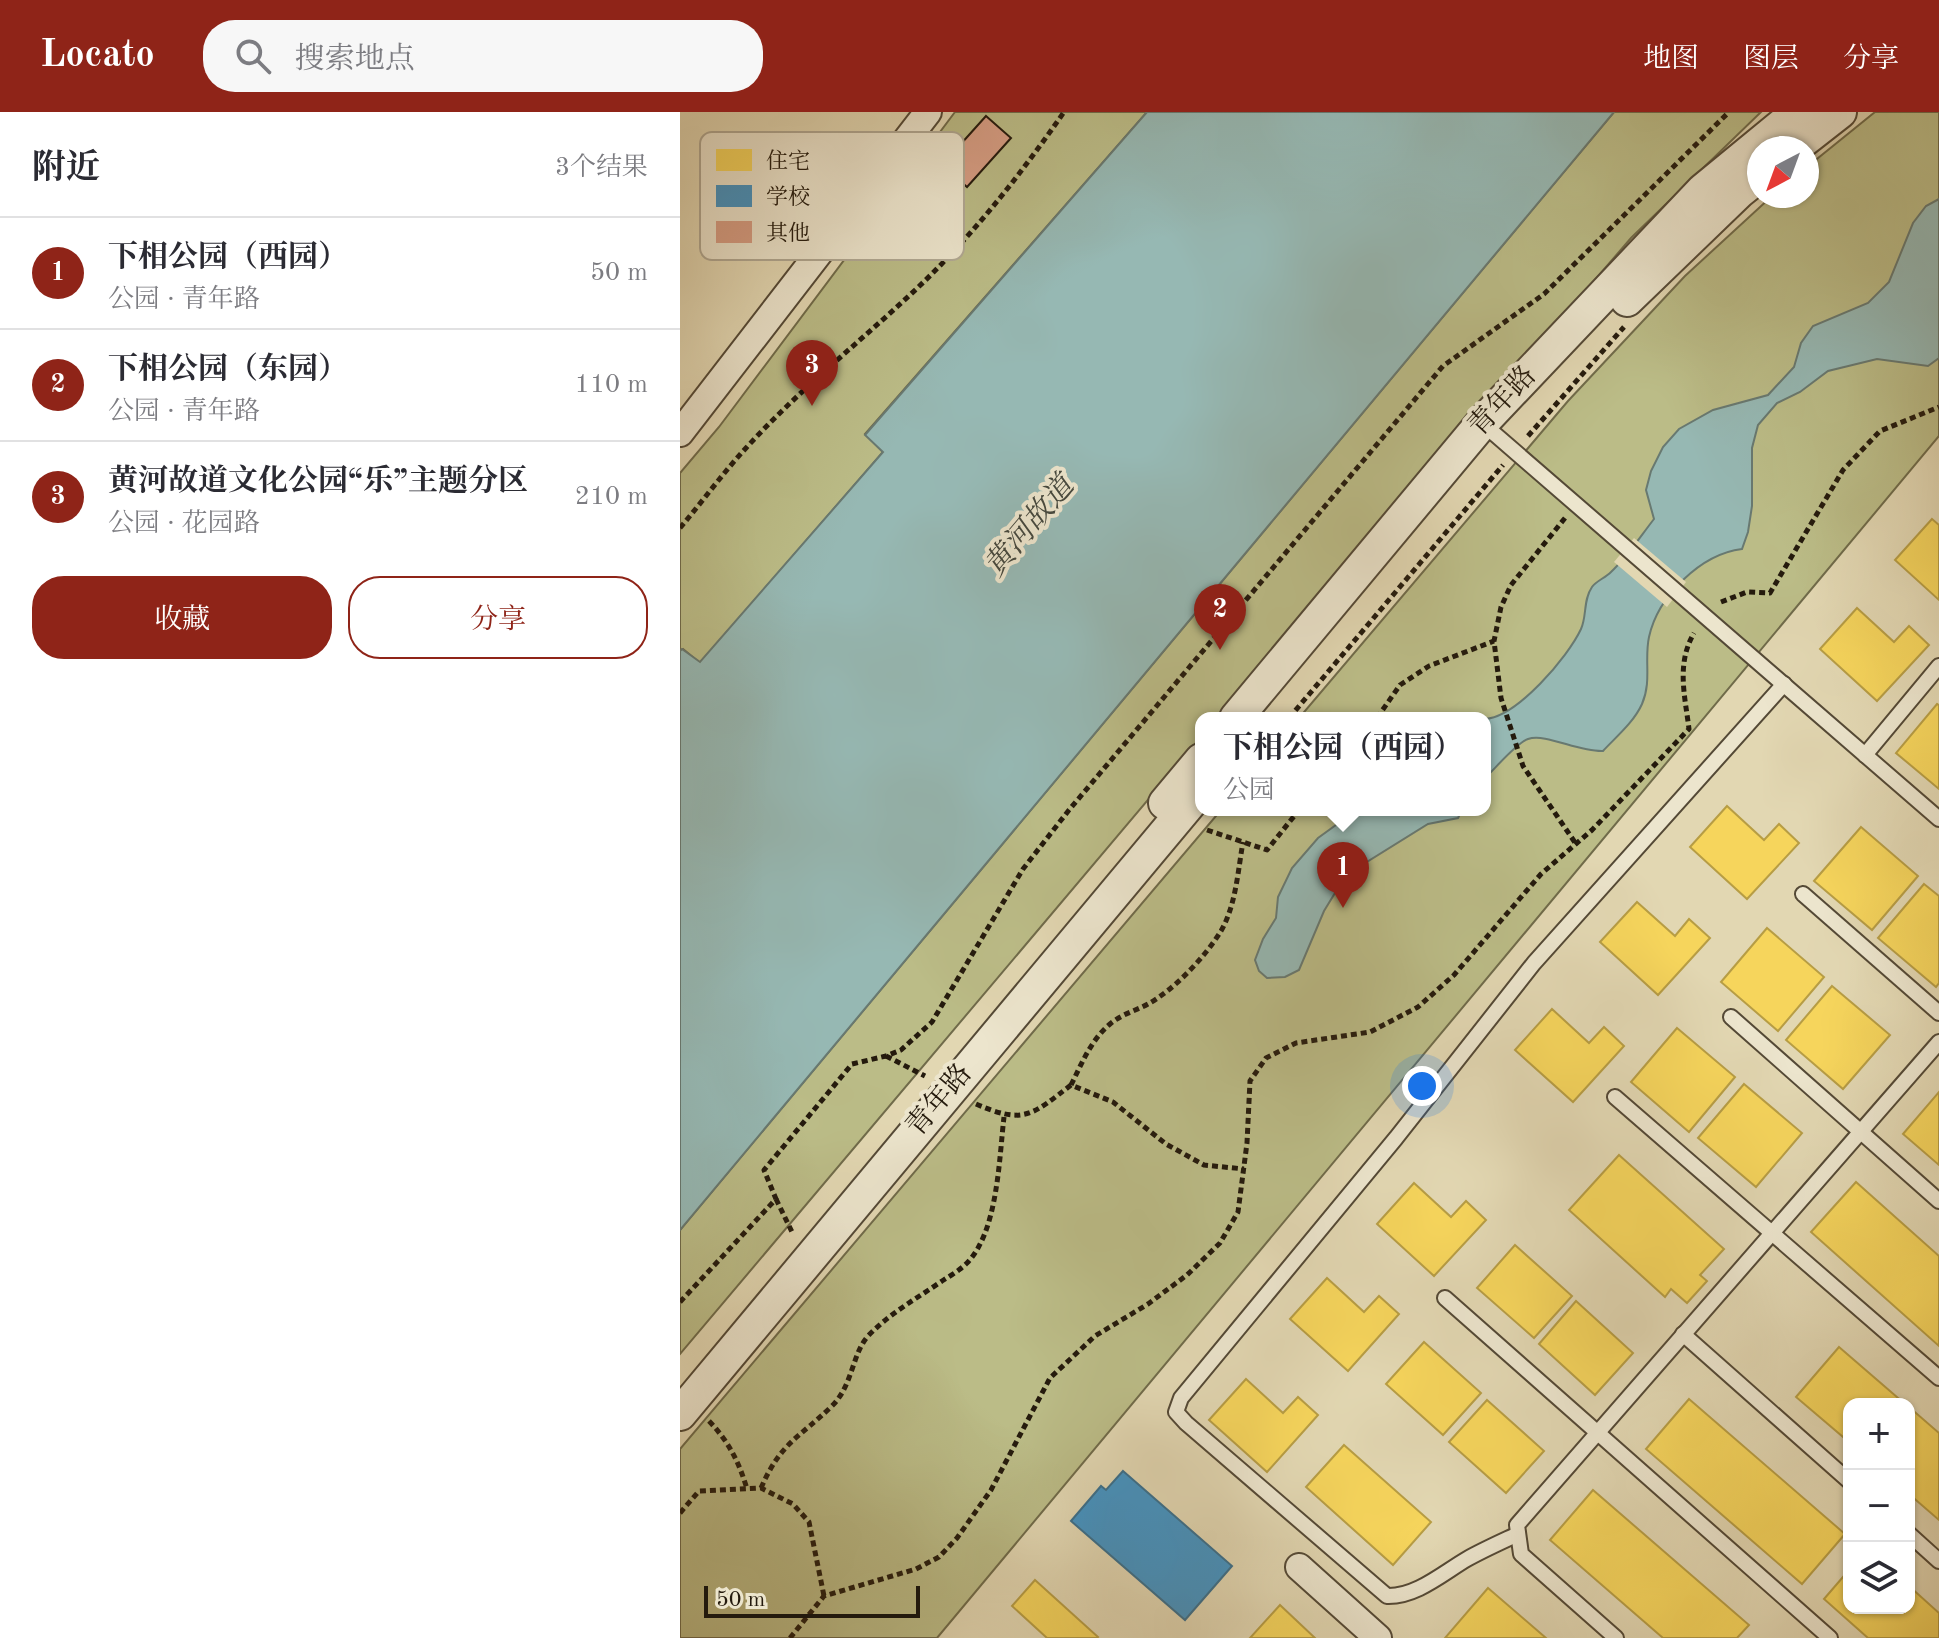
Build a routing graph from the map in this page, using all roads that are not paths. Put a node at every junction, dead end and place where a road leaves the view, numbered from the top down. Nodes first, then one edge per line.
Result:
1 (928, 112) edge
2 (1798, 112) edge
3 (1840, 112) edge
4 (913, 132) edge
5 (1809, 136) edge
6 (1747, 186) edge
7 (814, 260) edge
8 (1490, 430) junction
9 (680, 433) edge
10 (1939, 666) edge
11 (1784, 684) junction
12 (1241, 712) edge
13 (1267, 712) edge
14 (1865, 755) junction
15 (1195, 768) edge
16 (1195, 797) edge
17 (1939, 819) edge
18 (1803, 894) dead end
19 (1939, 1013) edge
20 (1731, 1017) dead end
21 (1939, 1042) edge
22 (941, 1085) junction
23 (1615, 1097) dead end
24 (1861, 1132) junction
25 (1939, 1201) edge
26 (1772, 1233) junction
27 (1445, 1298) dead end
28 (1683, 1334) junction
29 (1939, 1378) edge
30 (680, 1382) edge
31 (691, 1414) edge
32 (1597, 1433) junction
33 (1843, 1476) edge
34 (1518, 1534) junction
35 (1915, 1539) edge
36 (1939, 1561) edge
37 (1299, 1567) dead end
38 (1378, 1638) edge
39 (1616, 1638) edge
40 (1830, 1638) edge

1 - 4 street
2 - 8 street, 青年路
3 - 5 street
6 - 8 street, 青年路
7 - 9 street
8 - 11 lane
8 - 12 street, 青年路
8 - 13 street, 青年路
10 - 14 lane
11 - 14 lane
11 - 34 lane
14 - 17 lane
15 - 22 street, 青年路
16 - 22 street, 青年路
18 - 19 lane
20 - 24 lane
21 - 24 lane
22 - 30 street, 青年路
22 - 31 street, 青年路
23 - 26 lane
24 - 25 lane
24 - 26 lane
26 - 28 lane
26 - 29 lane
27 - 32 lane
28 - 32 lane
28 - 33 lane
32 - 34 lane
32 - 40 lane
34 - 39 lane
35 - 36 lane
37 - 38 street

